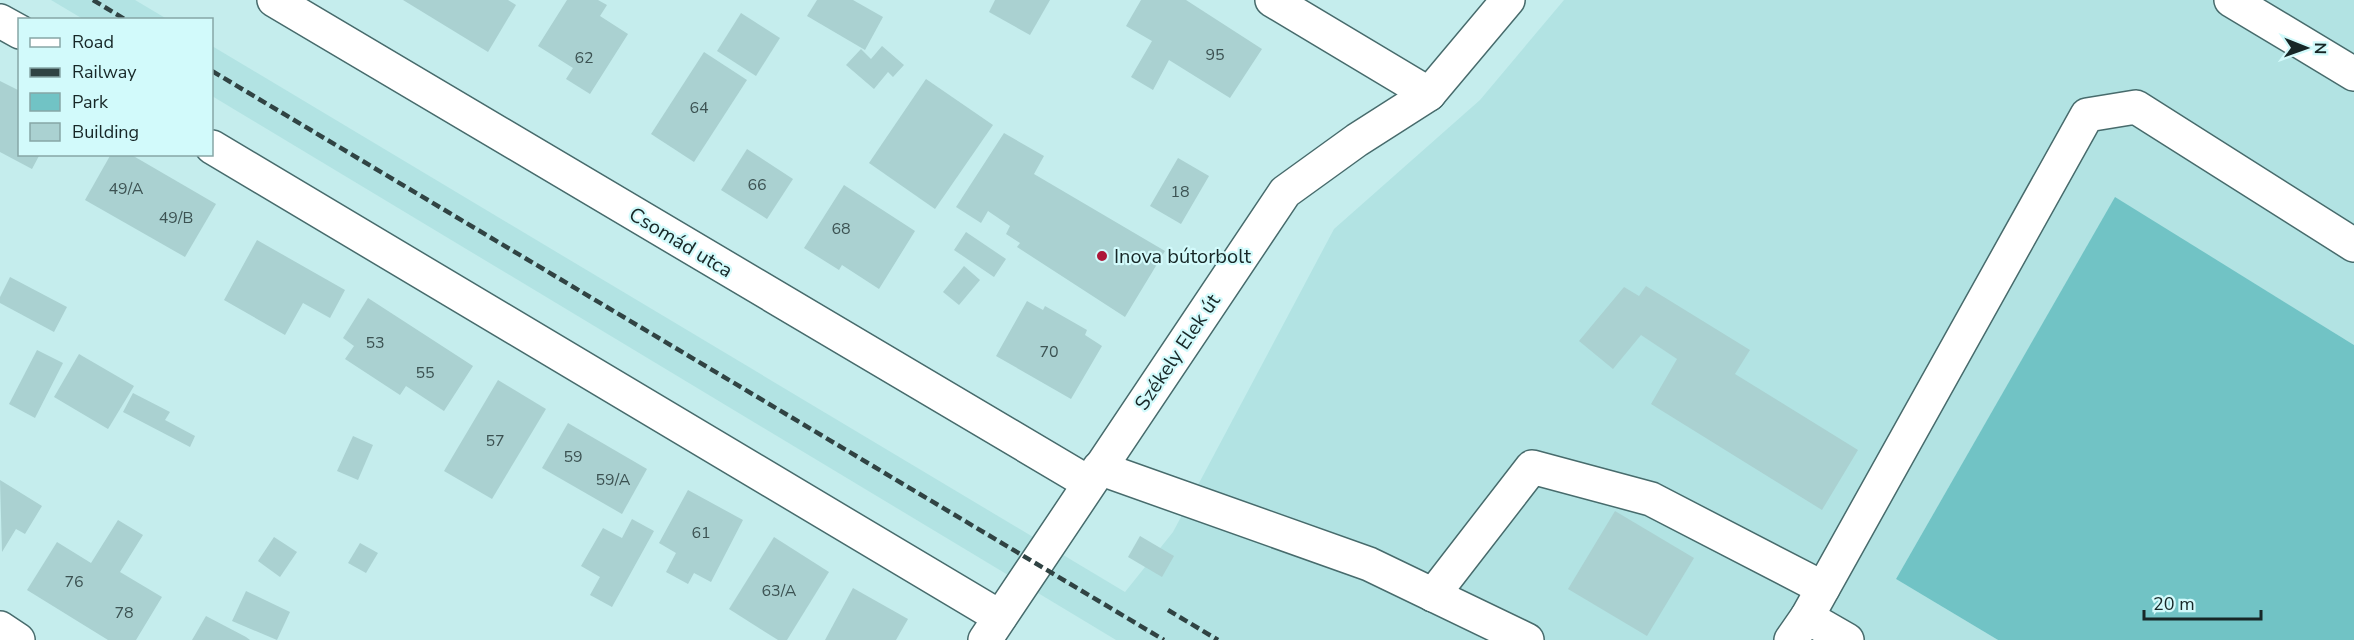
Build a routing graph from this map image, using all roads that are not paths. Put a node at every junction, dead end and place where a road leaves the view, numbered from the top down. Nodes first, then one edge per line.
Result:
1 (274, 0) edge
2 (1272, 0) edge
3 (1508, 0) edge
4 (2231, 0) edge
5 (0, 21) edge
6 (18, 31) edge
7 (2354, 74) edge
8 (1429, 94) junction
9 (213, 148) edge
10 (2354, 245) edge
11 (1094, 476) junction
12 (1823, 588) junction
13 (1433, 595) junction
14 (0, 628) edge
15 (1799, 628) edge
16 (999, 631) edge
17 (18, 640) edge
18 (1527, 640) edge
19 (1846, 640) edge

1 - 11 street, Csomád utca
2 - 8 street
3 - 8 street, Székely Elek út
4 - 7 street
5 - 6 street
8 - 11 street, Székely Elek út
9 - 16 street
10 - 12 street
11 - 13 street, Csomád utca
11 - 16 street, Székely Elek út
12 - 13 street
12 - 15 street
13 - 18 street, Csomád utca
14 - 17 street
15 - 19 street

